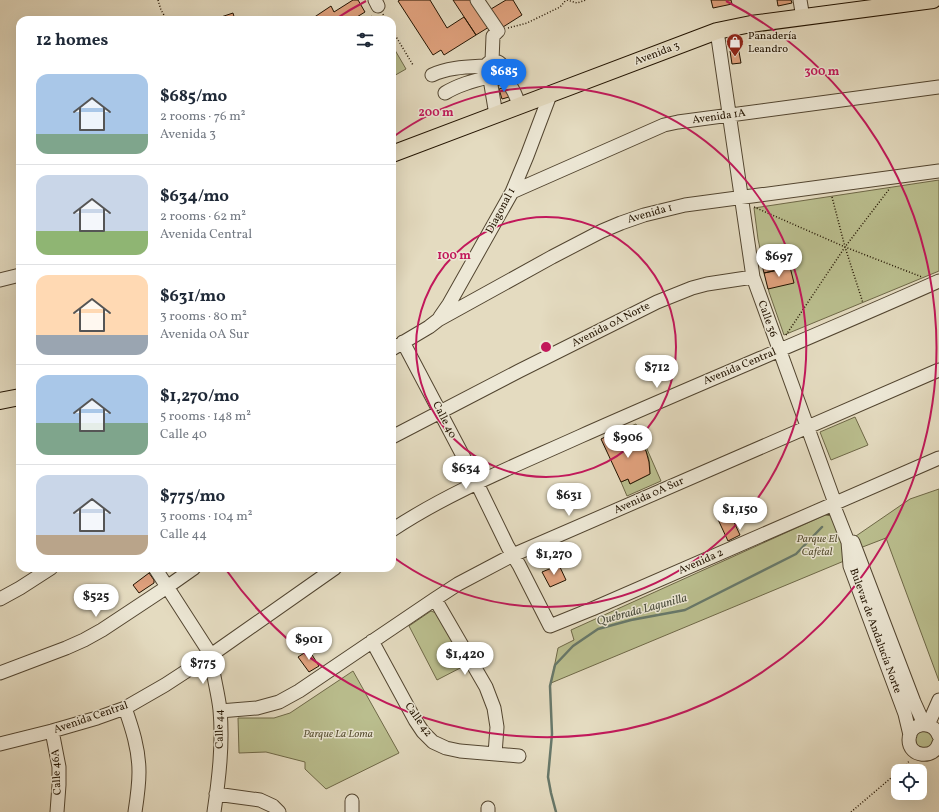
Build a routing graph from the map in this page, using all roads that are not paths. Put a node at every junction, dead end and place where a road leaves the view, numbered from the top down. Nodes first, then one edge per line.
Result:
1 (477, 0) edge
2 (800, 0) edge
3 (933, 0) edge
4 (803, 18) junction
5 (717, 31) junction
6 (489, 71) junction
7 (432, 75) dead end
8 (939, 87) edge
9 (446, 94) dead end
10 (550, 95) junction
11 (520, 106) junction
12 (496, 115) junction
13 (730, 115) junction
14 (396, 152) edge
15 (527, 156) junction
16 (939, 171) edge
17 (544, 177) junction
18 (512, 192) junction
19 (745, 201) junction
20 (466, 275) junction
21 (16, 276) edge
22 (753, 277) junction
23 (0, 280) edge
24 (939, 281) edge
25 (484, 296) junction
26 (438, 320) junction
27 (781, 344) junction
28 (398, 345) edge
29 (939, 370) edge
30 (16, 398) edge
31 (0, 401) edge
32 (440, 412) junction
33 (807, 426) junction
34 (396, 435) edge
35 (939, 458) edge
36 (476, 483) junction
37 (835, 503) junction
38 (396, 527) edge
39 (513, 555) junction
40 (45, 572) edge
41 (157, 572) edge
42 (188, 572) edge
43 (329, 572) edge
44 (167, 587) junction
45 (0, 599) edge
46 (435, 599) junction
47 (550, 626) joint
48 (372, 641) junction
49 (211, 655) junction
50 (0, 673) edge
51 (939, 700) edge
52 (125, 708) junction
53 (220, 711) junction
54 (52, 731) junction
55 (934, 731) edge
56 (910, 735) junction
57 (0, 744) edge
58 (922, 753) junction
59 (495, 754) junction
60 (519, 756) dead end
61 (939, 763) edge
62 (216, 794) junction
63 (57, 812) edge
64 (135, 812) edge
65 (214, 812) edge
66 (279, 812) edge

1 - 6 street
2 - 4 street
3 - 4 main road, Avenida 3
4 - 5 main road, Avenida 3
5 - 10 main road, Avenida 3
5 - 13 street, Calle 36
6 - 7 street
6 - 9 street
6 - 11 street
6 - 12 street
8 - 13 street, Avenida 1A
10 - 11 main road, Avenida 3
10 - 15 street, Diagonal 1
11 - 12 main road, Avenida 3
12 - 14 main road, Avenida 3
13 - 17 street, Avenida 1A
13 - 19 street, Calle 36
15 - 17 street
15 - 18 street, Diagonal 1
16 - 19 street, Avenida 1
17 - 18 street, Avenida 1A
18 - 20 street, Diagonal 1
19 - 22 street, Calle 36
19 - 25 street, Avenida 1
20 - 25 street
20 - 26 street, Diagonal 1
21 - 23 street
22 - 27 street, Calle 36
22 - 32 street, Avenida 0A Norte
24 - 27 street, Avenida Central
25 - 26 street, Avenida 1
26 - 28 street, Avenida 1
27 - 33 street, Calle 36
27 - 36 street, Avenida Central
28 - 32 street, Calle 40
29 - 33 street, Avenida 0A Sur
30 - 31 main road
32 - 34 street, Avenida 0A Norte
32 - 36 street, Calle 40
33 - 37 street, Calle 36
33 - 39 street, Avenida 0A Sur
35 - 37 street, Avenida 2
36 - 38 street, Avenida Central
36 - 39 street, Calle 40
37 - 47 street, Avenida 2
37 - 55 street, Bulevar de Andalucía Norte
37 - 56 street, Bulevar de Andalucía Norte
39 - 46 street, Avenida 0A Sur
39 - 47 street, Calle 40
40 - 45 street
41 - 44 street, Calle 44
42 - 44 street
43 - 49 street, Avenida Central
44 - 49 street, Calle 44
44 - 50 street
46 - 48 street, Avenida 0A Sur
46 - 59 street
48 - 53 street, Avenida 0A Sur
48 - 59 street, Calle 42
49 - 52 street, Avenida Central
49 - 53 street, Calle 44
51 - 55 street
52 - 54 street, Avenida Central
52 - 64 street
53 - 62 street, Calle 44
54 - 57 street, Avenida Central
54 - 63 street, Calle 46A
55 - 56 street
55 - 58 street
56 - 58 street
58 - 61 street
59 - 60 street, Calle 42
62 - 65 street, Calle 44
62 - 66 street

